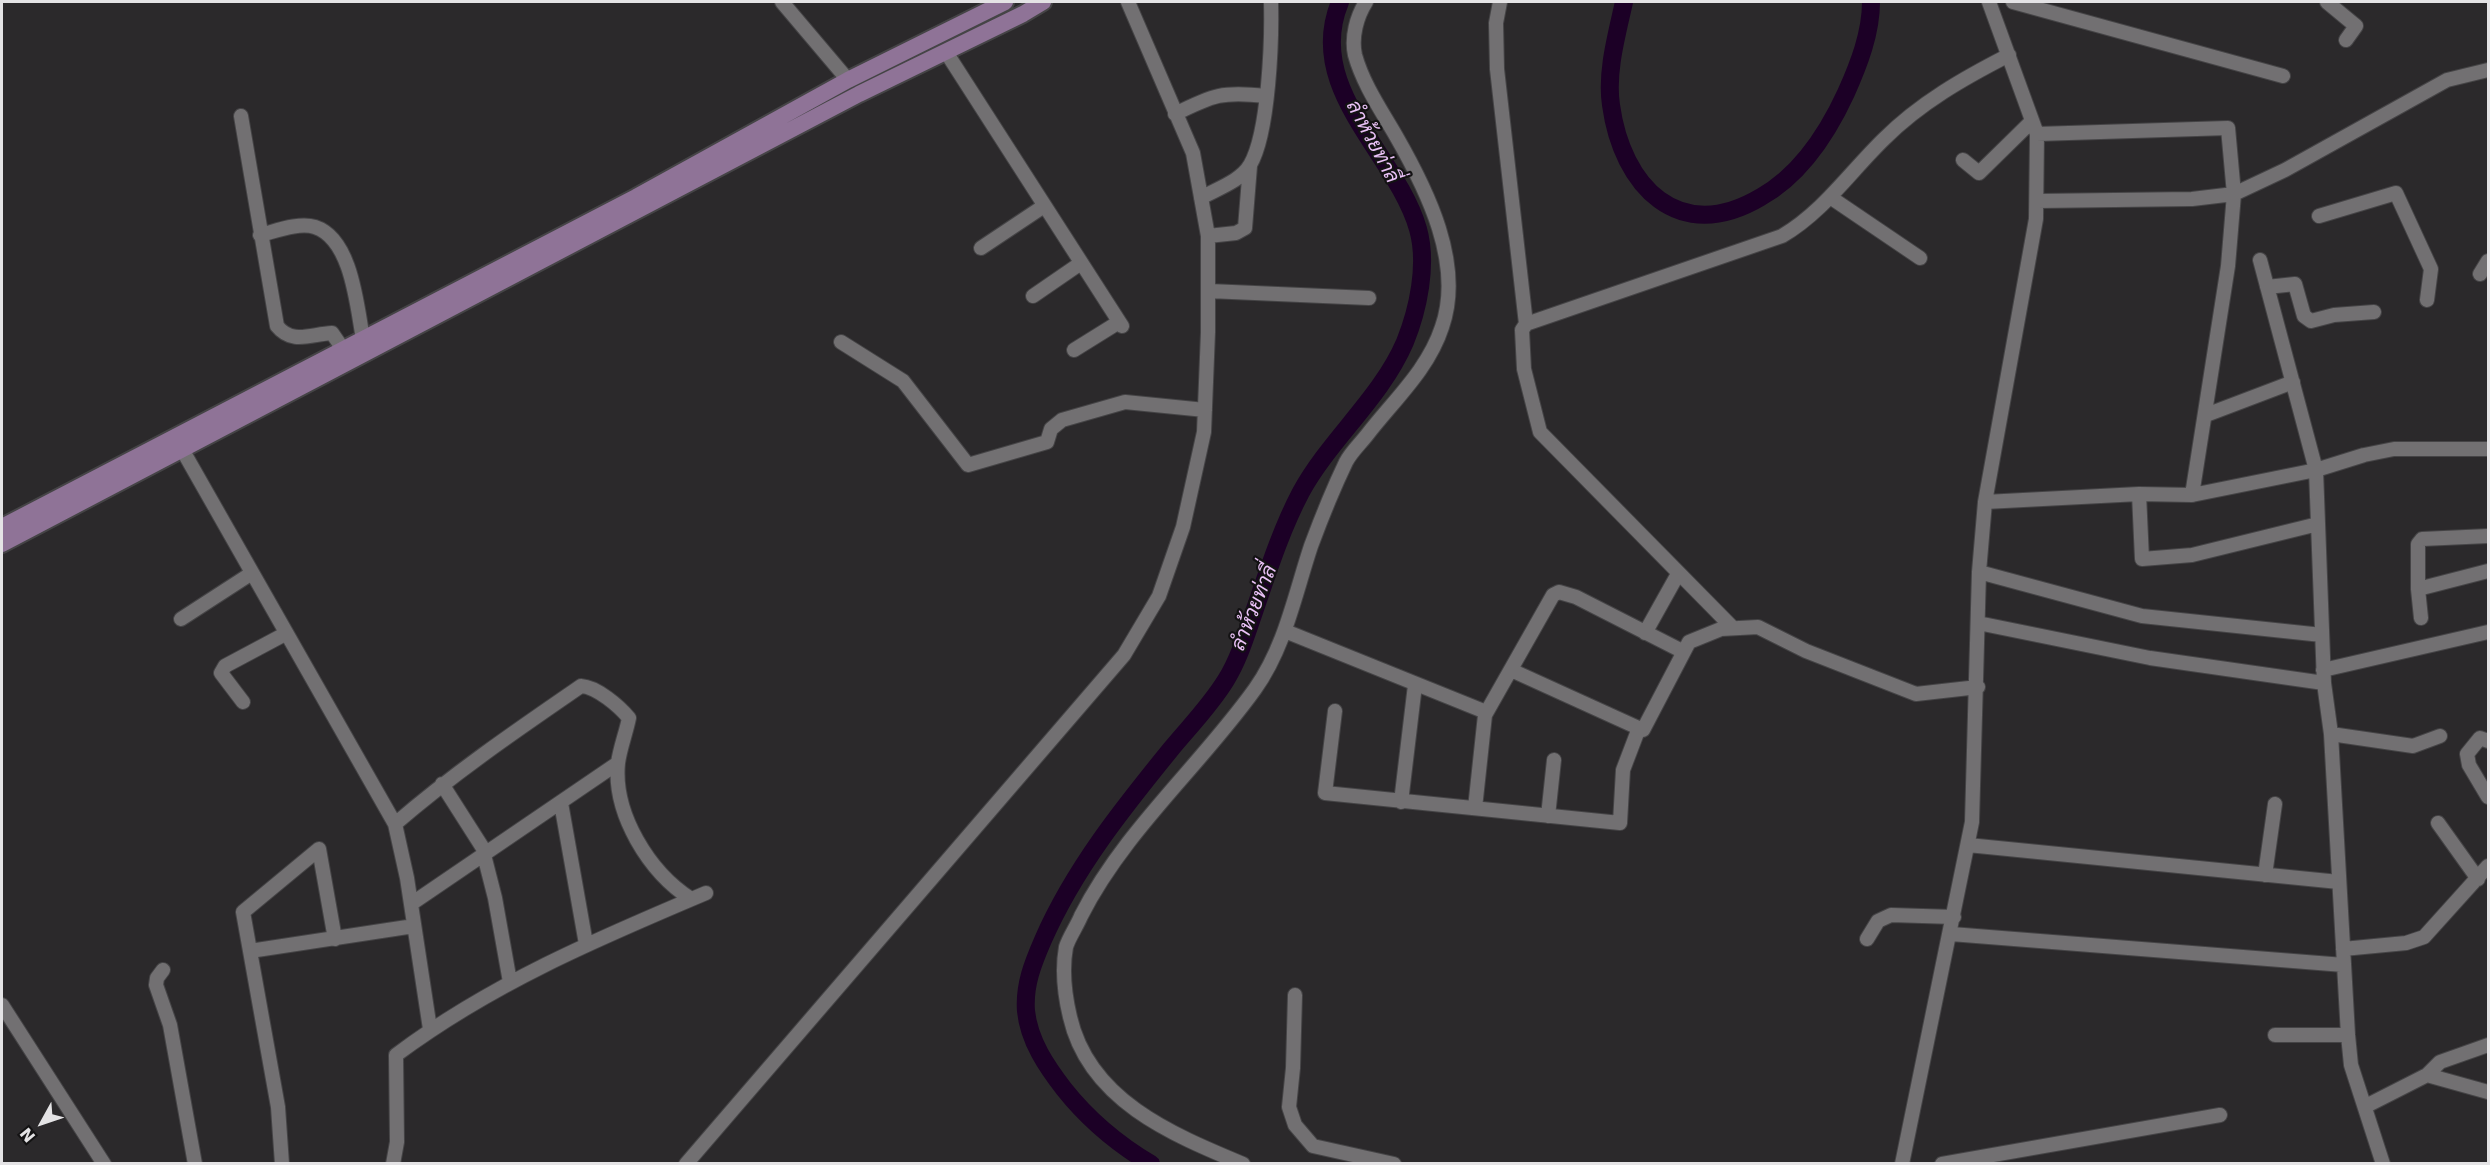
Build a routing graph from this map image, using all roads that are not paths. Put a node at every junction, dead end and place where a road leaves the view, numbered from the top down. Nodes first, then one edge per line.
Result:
1 (782, 2) edge
2 (1005, 2) edge
3 (1043, 2) edge
4 (1128, 2) edge
5 (1271, 2) edge
6 (1366, 2) edge
7 (1500, 2) edge
8 (1989, 2) edge
9 (2013, 2) edge
10 (2327, 2) edge
11 (2346, 40) dead end
12 (946, 52) junction
13 (2009, 55) junction
14 (2488, 70) edge
15 (2283, 76) dead end
16 (848, 80) junction
17 (1265, 96) junction
18 (1175, 114) junction
19 (241, 116) dead end
20 (2035, 127) junction
21 (1963, 160) dead end
22 (1250, 166) junction
23 (2234, 194) junction
24 (1830, 196) junction
25 (1201, 198) junction
26 (2037, 201) junction
27 (1044, 206) junction
28 (2319, 216) dead end
29 (260, 235) junction
30 (1208, 236) junction
31 (981, 248) dead end
32 (1920, 258) dead end
33 (2260, 260) dead end
34 (2488, 261) edge
35 (1081, 262) junction
36 (2480, 274) dead end
37 (2267, 287) junction
38 (1209, 291) junction
39 (1033, 296) dead end
40 (1369, 298) dead end
41 (2427, 300) dead end
42 (2374, 312) dead end
43 (1526, 324) junction
44 (363, 339) junction
45 (841, 342) dead end
46 (343, 349) junction
47 (1074, 350) dead end
48 (2293, 382) junction
49 (1205, 410) junction
50 (2206, 416) junction
51 (2488, 449) edge
52 (183, 451) junction
53 (2316, 470) junction
54 (2139, 494) junction
55 (2192, 495) junction
56 (1985, 502) junction
57 (2318, 524) junction
58 (2, 527) edge
59 (2488, 536) edge
60 (2, 544) edge
61 (1979, 572) junction
62 (2488, 572) edge
63 (252, 573) junction
64 (1678, 574) junction
65 (2418, 589) junction
66 (2421, 618) dead end
67 (181, 619) dead end
68 (1978, 623) junction
69 (1733, 628) junction
70 (1285, 631) junction
71 (2488, 632) edge
72 (1645, 633) junction
73 (285, 634) junction
74 (2322, 635) junction
75 (1682, 651) junction
76 (1511, 670) junction
77 (2323, 677) junction
78 (1415, 685) junction
79 (1978, 687) junction
80 (243, 702) dead end
81 (1335, 711) dead end
82 (1486, 712) junction
83 (1639, 728) junction
84 (2331, 734) junction
85 (2440, 736) dead end
86 (2488, 741) edge
87 (1554, 760) dead end
88 (618, 763) junction
89 (442, 784) junction
90 (2488, 797) edge
91 (1401, 802) junction
92 (561, 803) junction
93 (2275, 804) dead end
94 (1475, 808) junction
95 (1548, 816) junction
96 (2438, 823) dead end
97 (395, 824) junction
98 (1968, 845) junction
99 (485, 854) junction
100 (2488, 866) edge
101 (2265, 874) junction
102 (2478, 879) junction
103 (2339, 882) junction
104 (706, 893) dead end
105 (691, 899) junction
106 (411, 904) junction
107 (1954, 917) junction
108 (414, 926) junction
109 (1951, 934) junction
110 (335, 939) junction
111 (1866, 939) dead end
112 (586, 944) junction
113 (2343, 949) junction
114 (250, 951) junction
115 (2344, 965) junction
116 (163, 970) dead end
117 (510, 982) junction
118 (1295, 995) dead end
119 (2, 1005) edge
120 (430, 1029) junction
121 (2275, 1035) dead end
122 (2348, 1035) junction
123 (2488, 1045) edge
124 (2427, 1076) junction
125 (2488, 1092) edge
126 (2366, 1106) junction
127 (2220, 1115) dead end
128 (104, 1164) edge
129 (195, 1164) edge
130 (282, 1164) edge
131 (393, 1164) edge
132 (686, 1164) edge
133 (1243, 1164) edge
134 (1394, 1164) edge
135 (1902, 1164) edge
136 (1941, 1164) edge
137 (2383, 1164) edge

1 - 16 street
2 - 16 main road
3 - 12 main road
4 - 18 street
5 - 17 street
6 - 70 street
7 - 43 street
8 - 13 street
9 - 15 street
10 - 11 street
12 - 27 street
12 - 52 main road
13 - 20 street
13 - 24 street
14 - 23 street
16 - 44 main road
17 - 18 street
17 - 22 street
18 - 25 street
19 - 29 street
20 - 21 street
20 - 23 street
20 - 26 street
22 - 25 street
22 - 30 street
23 - 26 street
23 - 50 street
24 - 32 street
24 - 43 street
25 - 30 street
26 - 56 street
27 - 31 street
27 - 35 street
28 - 41 street
29 - 44 street
29 - 46 street
30 - 38 street
33 - 37 street
34 - 36 street
35 - 39 street
35 - 47 street
37 - 42 street
37 - 48 street
38 - 40 street
38 - 49 street
43 - 64 street
44 - 46 main road
45 - 49 street
46 - 58 main road
48 - 50 street
48 - 53 street
49 - 132 street
50 - 55 street
51 - 53 street
52 - 60 main road
52 - 63 street
53 - 55 street
53 - 57 street
54 - 55 street
54 - 56 street
54 - 57 street
56 - 61 street
57 - 74 street
59 - 65 street
61 - 68 street
61 - 74 street
62 - 65 street
63 - 67 street
63 - 73 street
64 - 69 street
64 - 72 street
65 - 66 street
68 - 77 street
68 - 79 street
69 - 75 street
69 - 79 street
70 - 78 street
70 - 133 street
71 - 77 street
72 - 75 street
72 - 76 street
73 - 80 street
73 - 97 street
74 - 77 street
75 - 83 street
76 - 82 street
76 - 83 street
77 - 84 street
78 - 82 street
78 - 91 street
79 - 98 street
81 - 91 street
82 - 94 street
83 - 95 street
84 - 85 street
84 - 103 street
86 - 90 street
87 - 95 street
88 - 89 street
88 - 92 street
88 - 105 street
89 - 97 street
89 - 99 street
91 - 94 street
92 - 99 street
92 - 112 street
93 - 101 street
94 - 95 street
96 - 102 street
97 - 106 street
98 - 101 street
98 - 107 street
99 - 106 street
99 - 117 street
100 - 102 street
101 - 103 street
102 - 113 street
103 - 113 street
104 - 105 street
105 - 112 street
106 - 108 street
107 - 109 street
107 - 111 street
108 - 110 street
108 - 120 street
109 - 115 street
109 - 135 street
110 - 114 street
110 - 114 street
112 - 117 street
113 - 115 street
114 - 130 street
115 - 122 street
116 - 129 street
117 - 120 street
118 - 134 street
119 - 128 street
120 - 131 street
121 - 122 street
122 - 126 street
123 - 124 street
124 - 125 street
124 - 126 street
126 - 137 street
127 - 136 street

